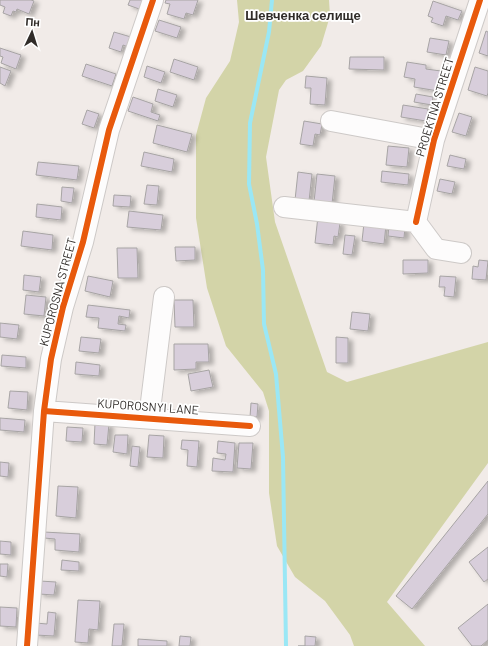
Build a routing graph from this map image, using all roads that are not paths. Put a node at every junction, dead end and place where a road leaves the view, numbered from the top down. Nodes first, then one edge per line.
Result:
1 (153, 0) edge
2 (480, 0) edge
3 (331, 121) dead end
4 (434, 140) junction
5 (284, 207) dead end
6 (416, 222) junction
7 (461, 253) dead end
8 (164, 296) dead end
9 (44, 410) junction
10 (149, 418) junction
11 (250, 426) dead end
12 (26, 646) edge

1 - 9 street, KUPOROSNA STREET
2 - 4 street, PROEKTNA STREET
3 - 4 street
4 - 6 street, PROEKTNA STREET
5 - 6 street
6 - 7 street
8 - 10 street
9 - 10 street, KUPOROSNYI LANE
9 - 12 street, KUPOROSNA STREET
10 - 11 street, KUPOROSNYI LANE

